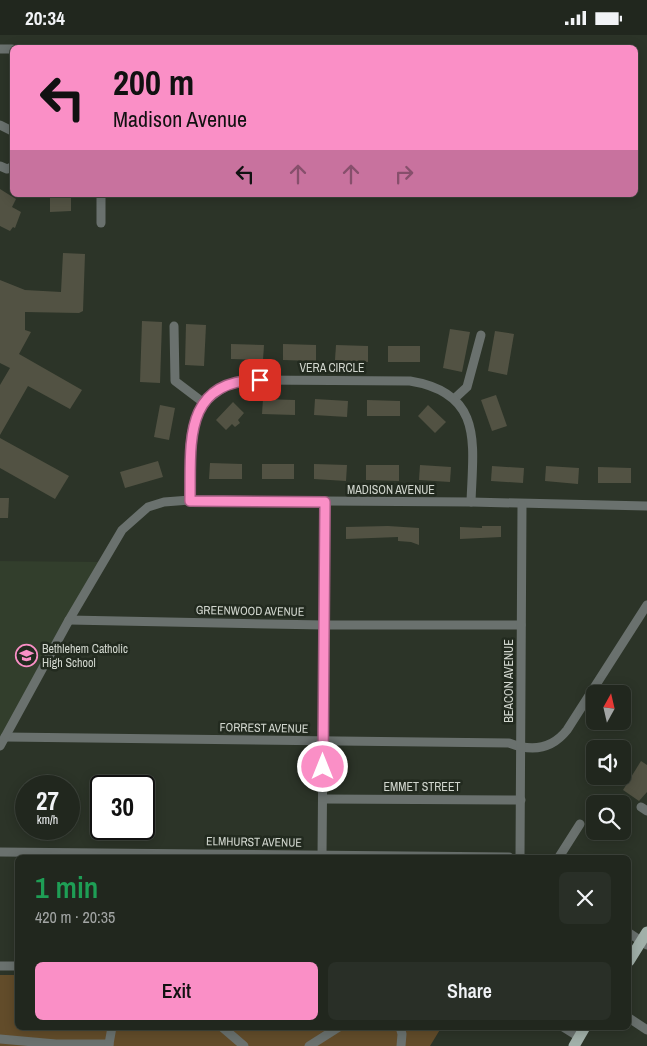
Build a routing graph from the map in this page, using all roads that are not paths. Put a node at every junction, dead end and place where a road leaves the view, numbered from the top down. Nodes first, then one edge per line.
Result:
1 (101, 197) edge
2 (101, 223) dead end
3 (174, 326) dead end
4 (481, 335) dead end
5 (454, 399) junction
6 (204, 403) junction
7 (190, 501) junction
8 (325, 502) junction
9 (471, 502) junction
10 (522, 505) junction
11 (647, 507) edge
12 (647, 605) edge
13 (69, 620) junction
14 (324, 625) junction
15 (521, 625) junction
16 (2, 741) edge
17 (323, 741) junction
18 (522, 748) junction
19 (323, 799) junction
20 (521, 800) junction
21 (580, 824) dead end
22 (0, 852) edge
23 (242, 855) edge
24 (322, 855) edge
25 (520, 855) edge
26 (560, 855) edge
27 (631, 934) edge
28 (645, 939) edge
29 (631, 958) edge
30 (0, 966) edge
31 (15, 966) edge
32 (631, 1018) edge
33 (112, 1030) edge
34 (225, 1030) edge
35 (334, 1030) edge
36 (401, 1030) edge
37 (568, 1030) edge
38 (647, 1030) edge
39 (579, 1037) edge
40 (0, 1039) edge
41 (109, 1045) edge
42 (244, 1046) edge
43 (309, 1046) edge
44 (401, 1046) edge

1 - 2 street
3 - 6 street
4 - 5 street
5 - 6 street, VERA CIRCLE
5 - 9 street, VERA CIRCLE
6 - 7 street, VERA CIRCLE
7 - 8 street, MADISON AVENUE
7 - 13 street, MADISON AVENUE
8 - 9 street, MADISON AVENUE
8 - 14 street
9 - 10 street, MADISON AVENUE
10 - 11 street, MADISON AVENUE
10 - 15 street, BEACON AVENUE
12 - 18 street, FORREST AVENUE
13 - 14 street, GREENWOOD AVENUE
13 - 16 street, MADISON AVENUE
14 - 15 street, GREENWOOD AVENUE
14 - 17 street
15 - 18 street, BEACON AVENUE
16 - 17 street, FORREST AVENUE
17 - 18 street, FORREST AVENUE
17 - 19 street
18 - 20 street, BEACON AVENUE
19 - 20 street, EMMET STREET
19 - 24 street
20 - 25 street, BEACON AVENUE
21 - 26 street
22 - 23 street, ELMHURST AVENUE
27 - 28 street
28 - 29 main road
30 - 31 street
32 - 38 street
33 - 41 street
34 - 42 street
35 - 43 street
36 - 44 street
37 - 39 street
40 - 41 street

